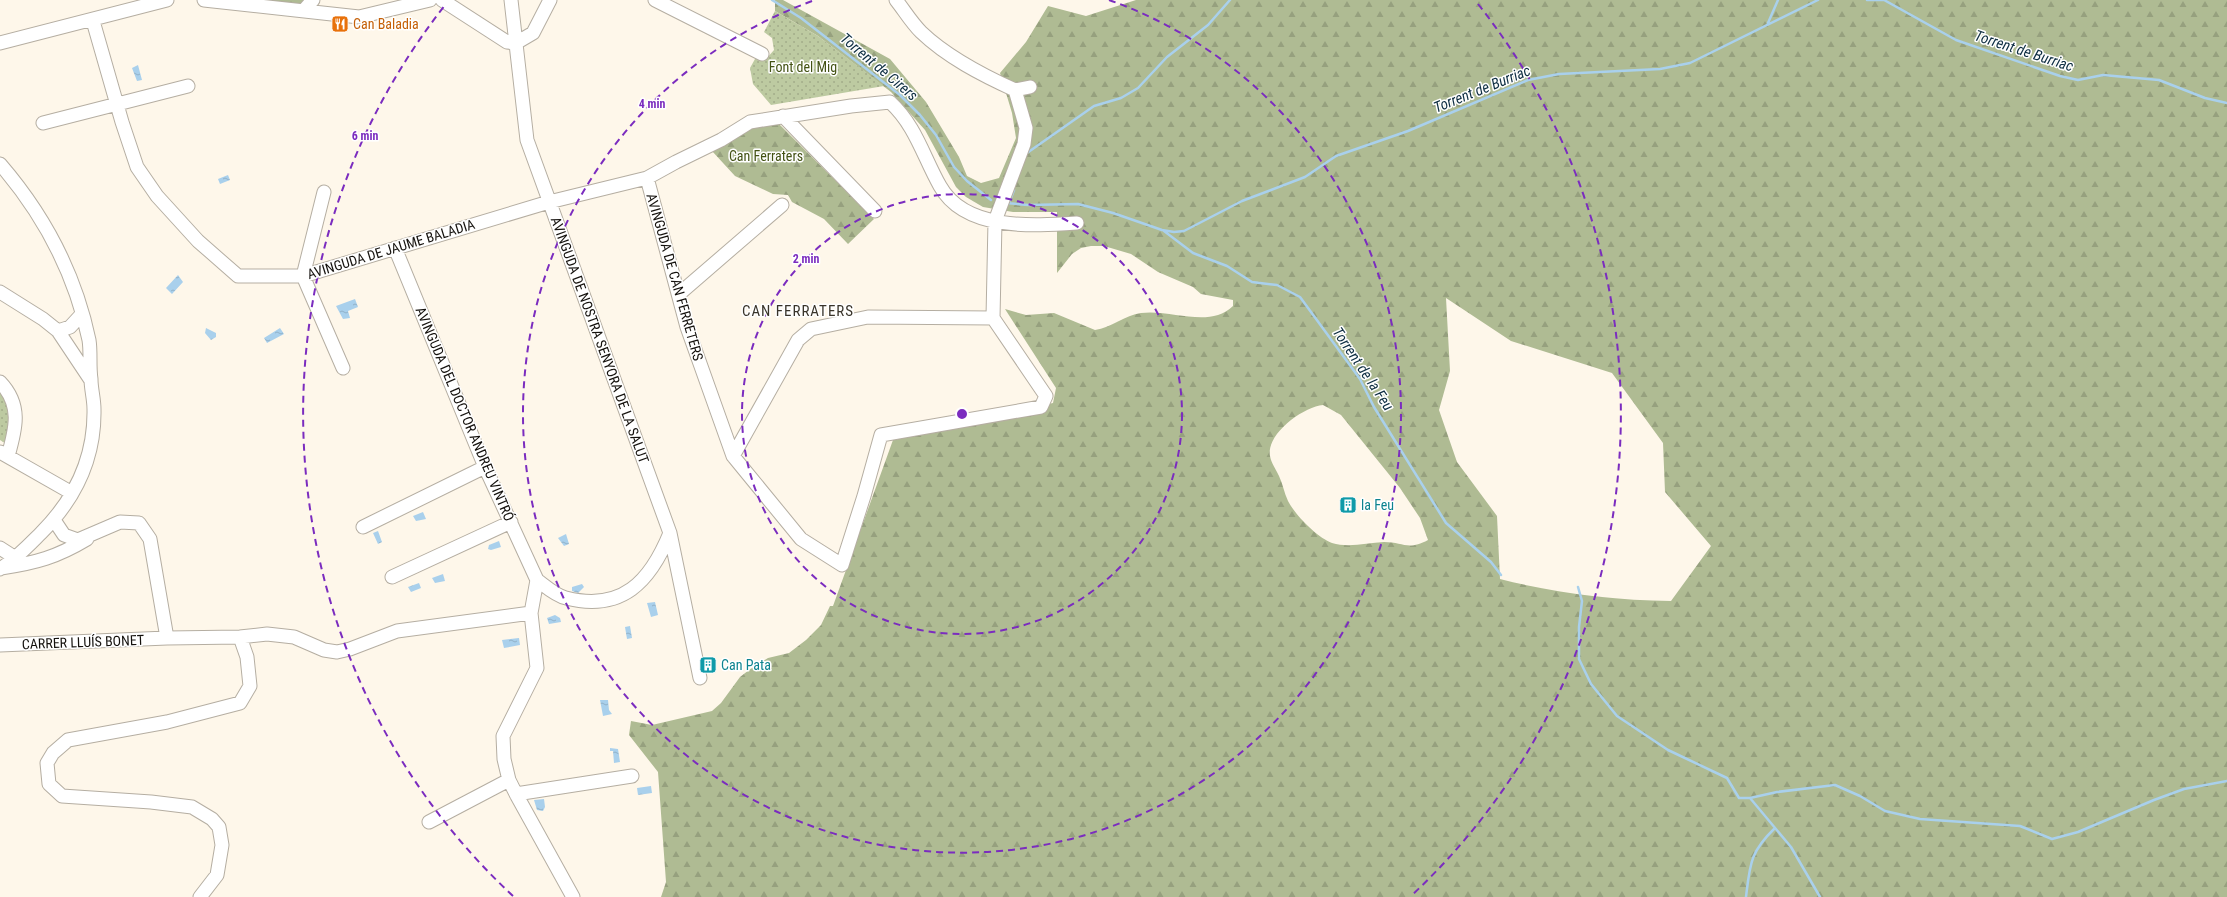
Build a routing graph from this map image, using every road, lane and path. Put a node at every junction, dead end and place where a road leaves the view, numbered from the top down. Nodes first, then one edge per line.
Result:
1 (167, 0) edge
2 (204, 0) edge
3 (313, 0) edge
4 (430, 0) edge
5 (442, 0) edge
6 (511, 0) edge
7 (550, 0) edge
8 (655, 0) edge
9 (896, 0) edge
10 (303, 11) junction
11 (93, 21) junction
12 (0, 43) edge
13 (516, 43) junction
14 (762, 54) dead end
15 (188, 86) dead end
16 (1030, 87) dead end
17 (1015, 90) junction
18 (116, 103) junction
19 (783, 116) junction
20 (43, 123) dead end
21 (0, 164) edge
22 (647, 178) junction
23 (324, 192) dead end
24 (550, 202) junction
25 (782, 205) dead end
26 (875, 211) dead end
27 (995, 221) junction
28 (1077, 223) dead end
29 (395, 248) junction
30 (303, 276) junction
31 (0, 292) edge
32 (679, 294) junction
33 (82, 314) junction
34 (993, 318) junction
35 (58, 331) junction
36 (342, 368) dead end
37 (90, 379) junction
38 (0, 382) edge
39 (4, 454) edge
40 (733, 456) junction
41 (485, 467) junction
42 (72, 493) junction
43 (54, 520) junction
44 (511, 522) junction
45 (363, 528) dead end
46 (670, 533) junction
47 (93, 535) junction
48 (0, 548) edge
49 (14, 558) junction
50 (1, 568) edge
51 (392, 577) dead end
52 (537, 580) junction
53 (531, 613) junction
54 (240, 637) junction
55 (167, 638) junction
56 (0, 645) edge
57 (700, 678) dead end
58 (632, 776) dead end
59 (508, 780) junction
60 (516, 794) junction
61 (429, 822) dead end
62 (200, 897) edge
63 (573, 897) edge

1 - 11 street
2 - 10 street
3 - 10 street
4 - 10 street
5 - 13 street
6 - 13 street, AVINGUDA DE NOSTRA SENYORA DE LA SALUT
7 - 13 street
8 - 14 street
9 - 17 street
11 - 12 street
11 - 18 street, AVINGUDA DE JAUME BALADIA
13 - 24 street, AVINGUDA DE NOSTRA SENYORA DE LA SALUT
15 - 18 street
16 - 17 street
17 - 27 street
18 - 20 street
18 - 30 street, AVINGUDA DE JAUME BALADIA
19 - 22 street, AVINGUDA DE JAUME BALADIA
19 - 26 street
19 - 27 street, AVINGUDA DE JAUME BALADIA
21 - 33 street
22 - 24 street, AVINGUDA DE JAUME BALADIA
22 - 32 street, AVINGUDA DE CAN FERRETERS
23 - 30 street
24 - 29 street, AVINGUDA DE JAUME BALADIA
24 - 46 street, AVINGUDA DE NOSTRA SENYORA DE LA SALUT
25 - 32 street
27 - 28 street
27 - 34 street
29 - 30 street, AVINGUDA DE JAUME BALADIA
29 - 41 street, AVINGUDA DEL DOCTOR ANDREU VINTRÓ
30 - 36 street
31 - 35 street
32 - 40 street, AVINGUDA DE CAN FERRETERS
33 - 35 street
33 - 37 street
34 - 40 street
34 - 40 street, AVINGUDA DE CAN FERRETERS
35 - 37 street
37 - 42 street
38 - 39 street
39 - 42 street
41 - 44 street, AVINGUDA DEL DOCTOR ANDREU VINTRÓ
41 - 45 street
42 - 43 street
43 - 47 street
43 - 49 street
44 - 51 street
44 - 52 street, AVINGUDA DEL DOCTOR ANDREU VINTRÓ
46 - 52 street
46 - 57 street, AVINGUDA DE NOSTRA SENYORA DE LA SALUT
47 - 50 street
47 - 55 street
48 - 49 street
49 - 50 street
52 - 53 street
53 - 54 street, CARRER LLUÍS BONET
53 - 59 street
54 - 55 street, CARRER LLUÍS BONET
54 - 62 street
55 - 56 street, CARRER LLUÍS BONET
58 - 60 street
59 - 60 street
59 - 61 street
60 - 63 street

